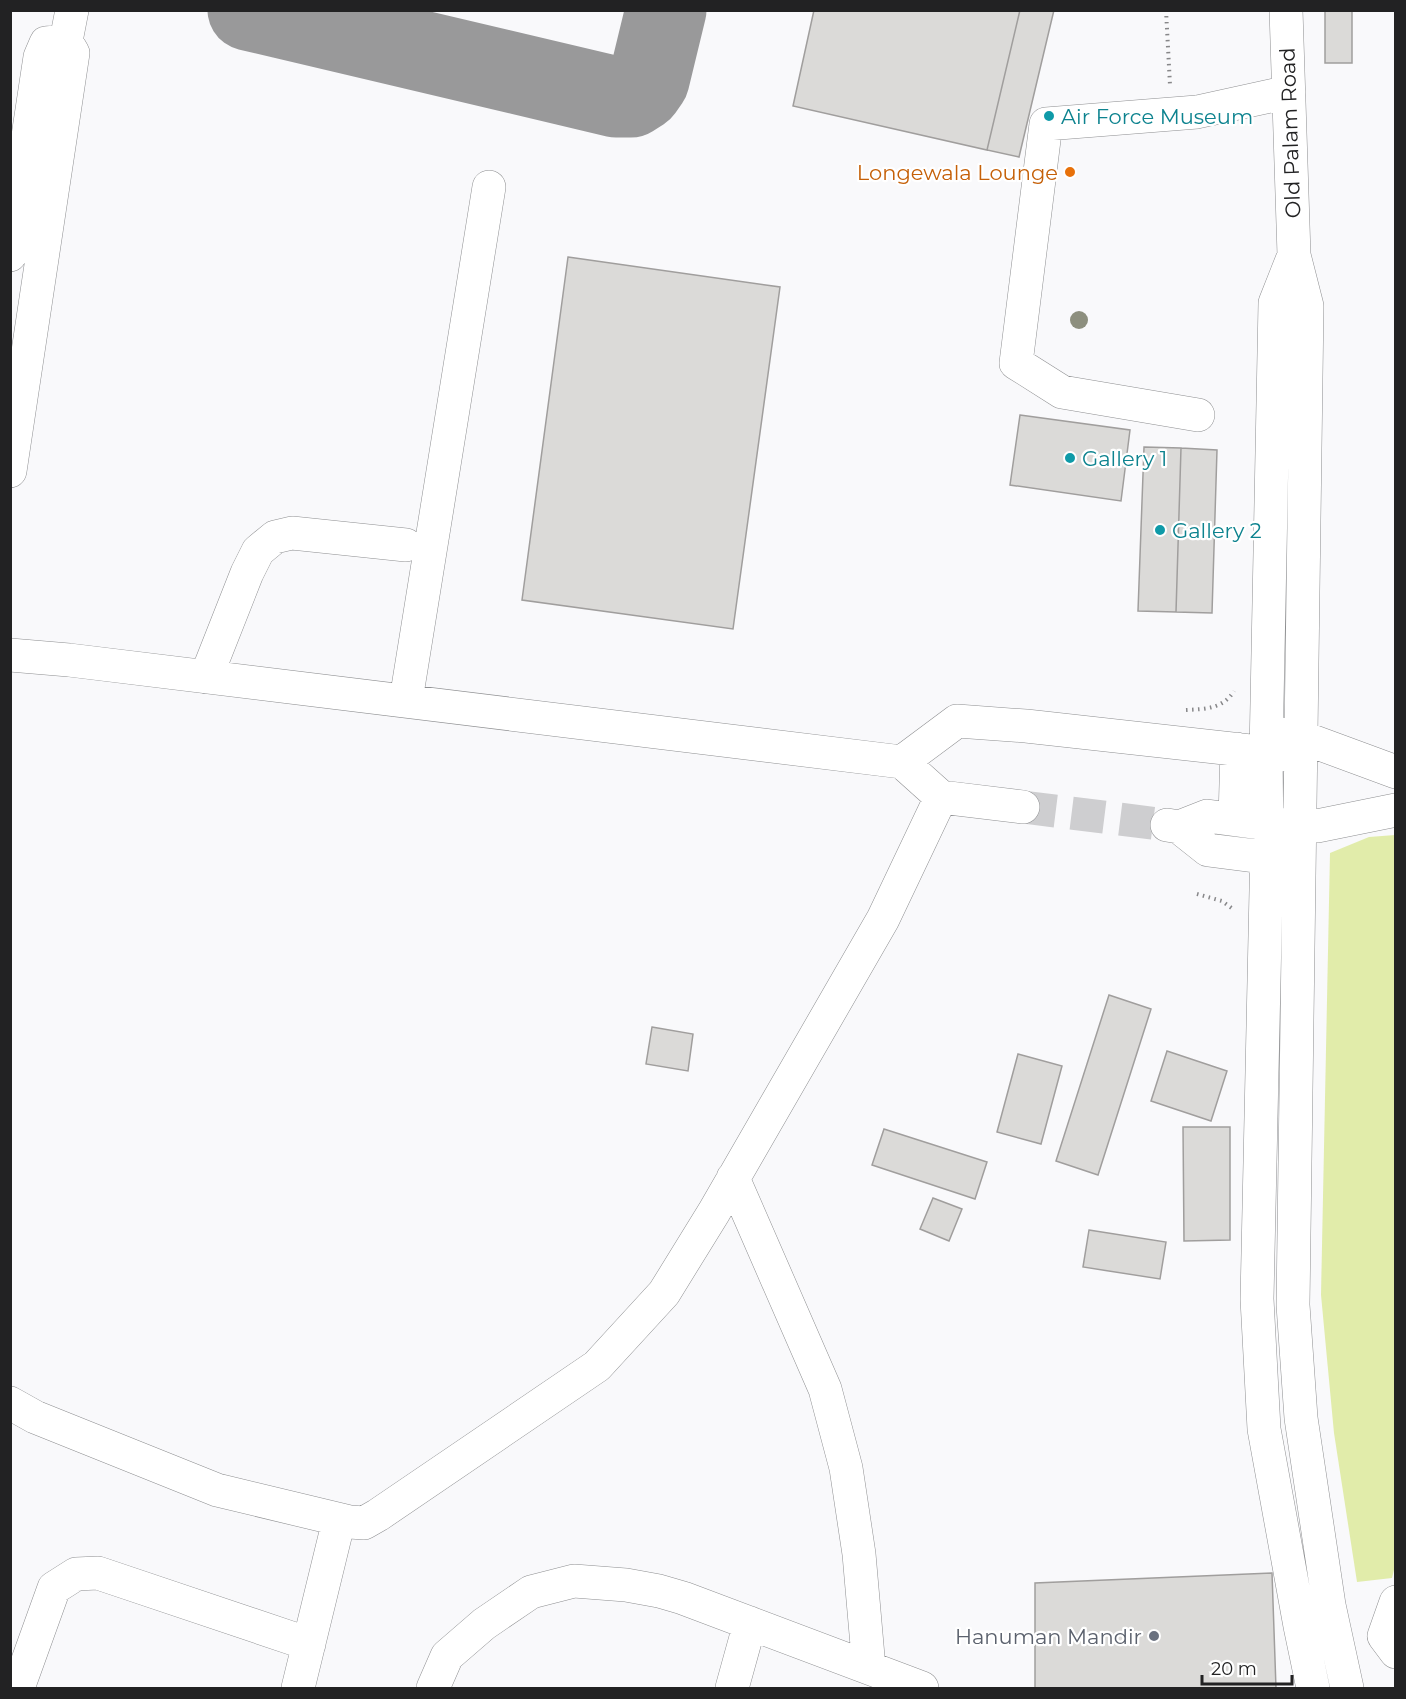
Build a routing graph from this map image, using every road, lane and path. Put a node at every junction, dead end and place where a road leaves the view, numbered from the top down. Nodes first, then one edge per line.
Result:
1 (1166, 10) edge
2 (1286, 10) edge
3 (69, 26) edge
4 (1289, 92) junction
5 (1172, 114) junction
6 (489, 187) dead end
7 (10, 255) edge
8 (1294, 255) junction
9 (1198, 415) dead end
10 (10, 471) edge
11 (406, 545) dead end
12 (10, 655) edge
13 (206, 677) junction
14 (406, 700) junction
15 (1257, 745) junction
16 (1301, 746) junction
17 (902, 762) junction
18 (1395, 772) edge
19 (941, 797) junction
20 (1023, 807) tunnel mouth
21 (1395, 810) edge
22 (1235, 819) junction
23 (1267, 824) junction
24 (1300, 825) junction
25 (1267, 858) junction
26 (1300, 860) junction
27 (733, 1178) junction
28 (10, 1403) edge
29 (339, 1520) junction
30 (1395, 1602) edge
31 (750, 1623) junction
32 (309, 1644) junction
33 (1395, 1652) edge
34 (869, 1668) junction
35 (1344, 1674) edge
36 (1309, 1679) edge
37 (18, 1689) edge
38 (298, 1689) edge
39 (433, 1689) edge
40 (732, 1689) edge
41 (922, 1689) edge
42 (1359, 1689) edge

1 - 5 path
2 - 4 street, Old Palam Road
3 - 7 street
3 - 10 street
4 - 5 street
4 - 8 street, Old Palam Road
5 - 9 street
6 - 14 street
8 - 15 street
8 - 16 street
11 - 13 street
12 - 13 street
13 - 14 street
14 - 17 street
15 - 16 street
15 - 17 street
15 - 22 street
15 - 23 street
16 - 18 street
16 - 24 street
17 - 19 street
19 - 20 street
19 - 27 street
21 - 24 street
22 - 23 street
22 - 25 street
23 - 24 street
23 - 25 street
24 - 26 street
25 - 26 street
25 - 36 street
26 - 35 street
27 - 29 street
27 - 34 street
28 - 29 street
29 - 32 street
30 - 33 street
31 - 34 street
31 - 39 street
31 - 40 street
32 - 37 street
32 - 38 street
34 - 41 street
35 - 42 street

